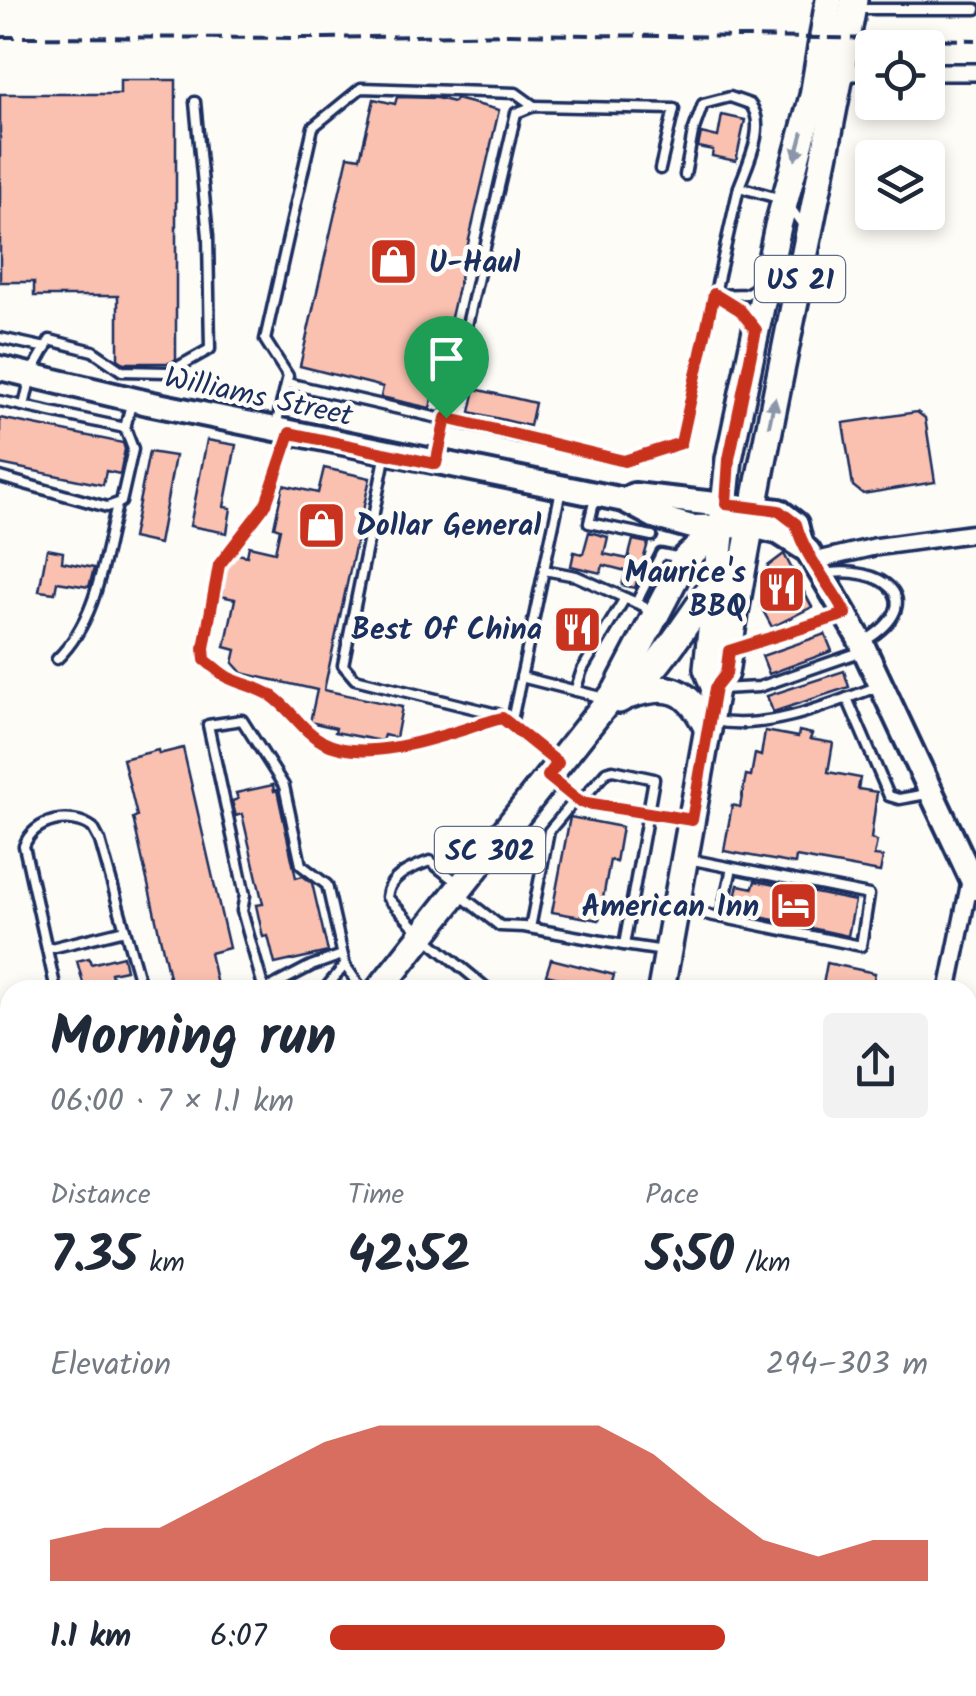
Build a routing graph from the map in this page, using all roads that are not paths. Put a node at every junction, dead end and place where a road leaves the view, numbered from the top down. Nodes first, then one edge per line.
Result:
1 (845, 3) edge
2 (976, 9) edge
3 (838, 72) junction
4 (855, 72) edge
5 (945, 72) edge
6 (976, 72) edge
7 (195, 102) dead end
8 (534, 106) junction
9 (660, 169) dead end
10 (685, 175) dead end
11 (739, 188) junction
12 (785, 200) junction
13 (809, 236) junction
14 (766, 282) junction
15 (714, 294) junction
16 (756, 330) junction
17 (0, 338) edge
18 (46, 348) junction
19 (0, 368) edge
20 (30, 376) junction
21 (287, 383) junction
22 (132, 400) junction
23 (0, 401) edge
24 (24, 406) junction
25 (446, 418) junction
26 (125, 428) junction
27 (282, 432) junction
28 (386, 453) junction
29 (436, 464) junction
30 (0, 477) edge
31 (561, 490) junction
32 (596, 496) junction
33 (624, 500) junction
34 (117, 505) junction
35 (716, 515) junction
36 (751, 517) junction
37 (654, 526) junction
38 (976, 533) edge
39 (673, 556) junction
40 (813, 560) junction
41 (544, 570) junction
42 (718, 578) junction
43 (624, 598) junction
44 (644, 611) junction
45 (846, 614) junction
46 (863, 647) junction
47 (729, 651) junction
48 (57, 659) dead end
49 (522, 677) junction
50 (882, 685) junction
51 (715, 688) junction
52 (575, 691) junction
53 (847, 698) junction
54 (612, 702) junction
55 (502, 718) junction
56 (512, 725) junction
57 (709, 725) junction
58 (553, 769) junction
59 (931, 792) junction
60 (578, 801) junction
61 (648, 814) junction
62 (692, 820) junction
63 (684, 859) junction
64 (732, 868) junction
65 (973, 885) edge
66 (459, 889) junction
67 (676, 908) junction
68 (722, 918) junction
69 (530, 928) junction
70 (125, 930) junction
71 (422, 935) junction
72 (624, 945) junction
73 (47, 949) junction
74 (668, 952) junction
75 (342, 955) junction
76 (345, 965) junction
77 (54, 980) edge
78 (139, 980) edge
79 (261, 980) edge
80 (284, 980) edge
81 (332, 980) edge
82 (355, 980) edge
83 (387, 980) edge
84 (477, 980) edge
85 (663, 980) edge
86 (950, 980) edge

1 - 2 lane
1 - 3 main road, US 21
1 -> 12 main road, US 21
3 - 4 street
3 - 13 main road, US 21
5 - 6 street
7 - 18 lane
8 - 9 lane
8 - 21 lane
8 - 25 lane
10 - 11 lane
11 - 12 lane
11 - 15 lane
12 - 13 lane
12 - 14 main road, US 21
36 -> 13 main road, US 21
14 - 15 lane
14 - 16 main road, US 21
15 - 16 lane
15 - 25 lane
16 - 35 main road, US 21
17 - 18 lane
18 - 20 lane
19 - 20 street, Williams Street
20 - 22 street, Williams Street
20 - 24 lane
21 - 25 lane
21 - 27 lane
22 - 26 lane
22 - 27 street, Williams Street
23 - 24 lane
24 - 26 lane
25 - 29 lane
26 - 34 lane
27 - 28 street, Williams Street
27 - 55 lane
28 - 29 street, Williams Street
28 - 55 lane
29 - 31 street, Williams Street
30 - 34 lane
31 - 32 street, Williams Street
31 - 41 lane
32 - 33 street, Williams Street
32 - 37 lane
33 - 35 street, Williams Street
33 - 37 street, Williams Street
34 - 48 lane
35 - 36 street
35 - 37 street, Williams Street
35 - 39 main road, SC 302
35 - 42 main road, US 21
36 - 40 street
36 - 42 main road, SC 302
36 - 47 main road, US 21
37 - 39 lane
38 - 40 street
39 - 44 main road, SC 302
40 - 45 street
40 - 46 lane
41 - 43 lane
41 - 49 lane
42 - 51 main road, US 21
42 - 54 main road, SC 302
43 - 44 lane
43 - 52 lane
44 - 54 main road, SC 302
45 - 46 street
45 - 47 lane
46 - 50 street
46 - 51 lane
47 - 51 main road, US 21
49 - 52 lane
49 - 56 lane
50 - 53 lane
50 - 59 street
51 - 57 main road, US 21
52 - 54 lane
53 - 57 lane
53 - 59 lane
54 - 57 main road
54 - 58 main road, SC 302
55 - 56 lane
56 - 58 lane
57 - 62 main road, US 21
58 - 60 lane
58 - 66 main road, SC 302
59 - 65 street
60 - 61 lane
60 - 61 lane
60 - 69 lane
61 - 62 lane
61 - 72 lane
62 - 63 main road, US 21
63 - 64 lane
63 - 67 main road, US 21
64 - 68 lane
64 - 68 lane
65 - 86 street
66 - 69 lane
66 - 71 main road, SC 302
66 - 71 lane
67 - 68 lane
67 - 74 main road, US 21
69 - 72 lane
70 - 73 lane
70 - 73 lane
70 - 78 lane
71 - 83 main road, SC 302
71 - 84 lane
72 - 74 lane
73 - 77 lane
74 - 85 main road, US 21
75 - 76 lane
75 - 79 lane
75 - 80 lane
76 - 81 lane
76 - 82 lane

